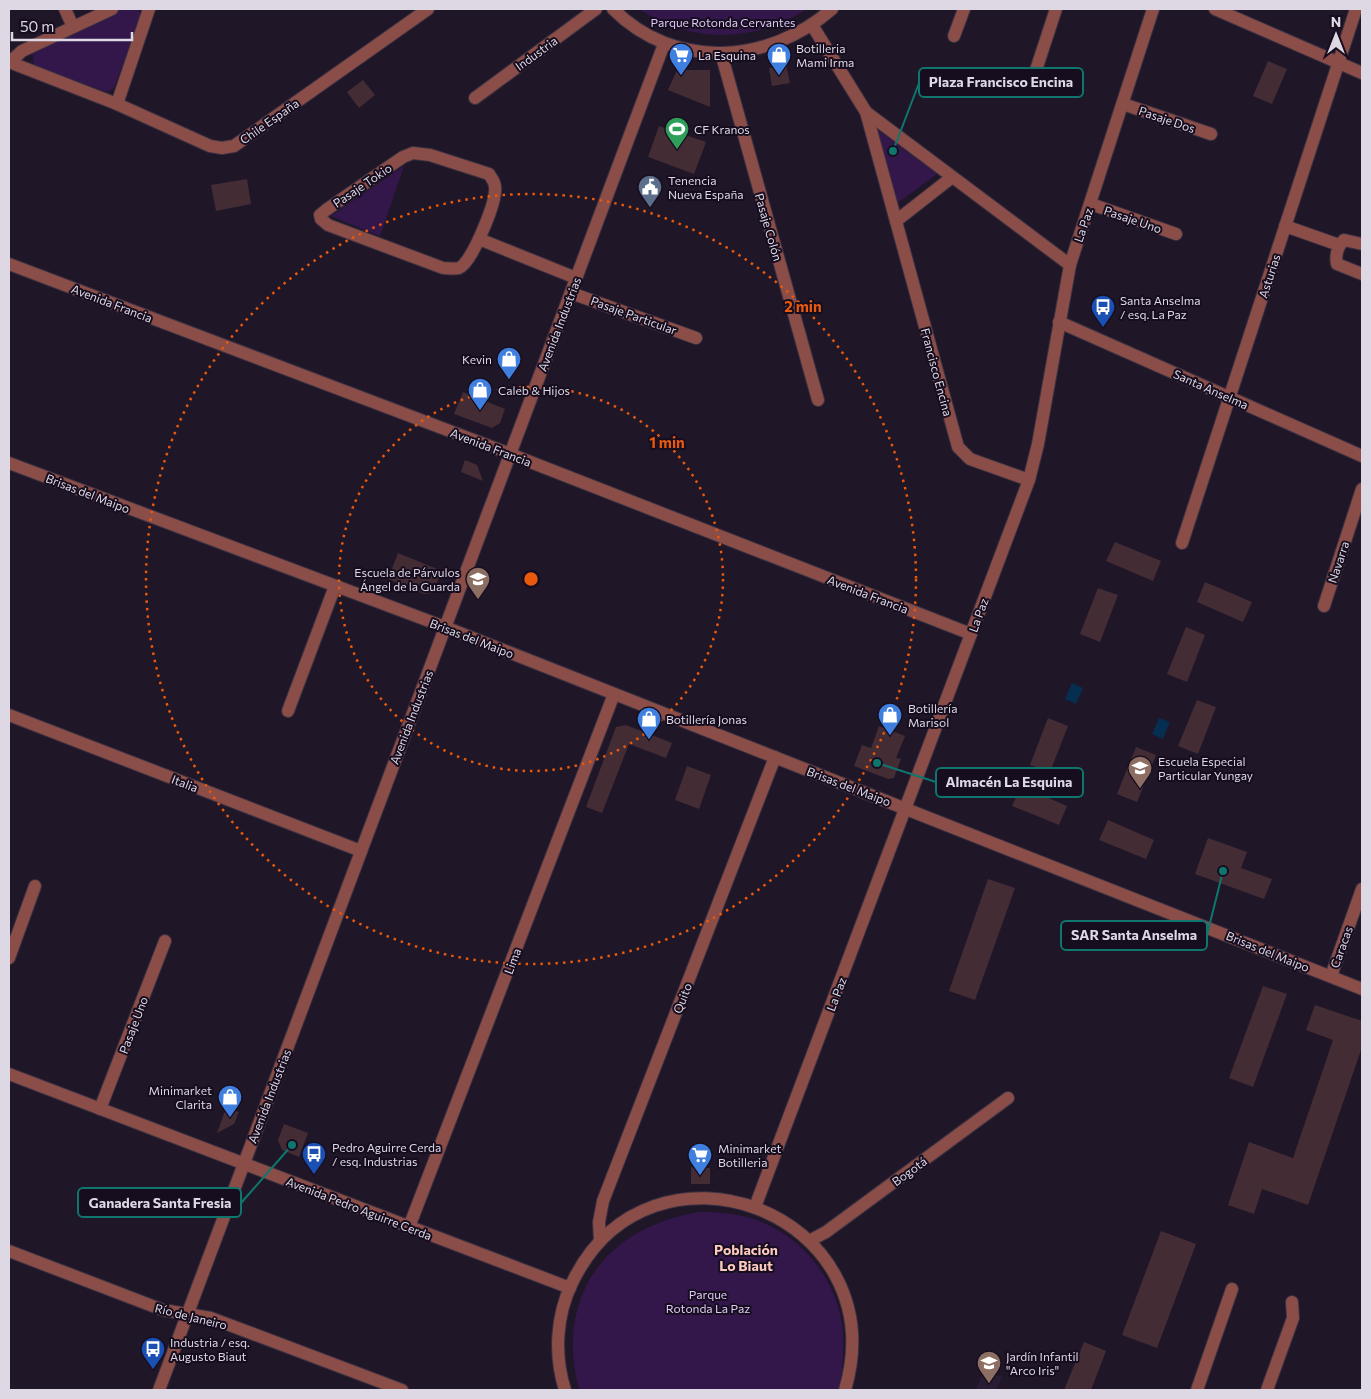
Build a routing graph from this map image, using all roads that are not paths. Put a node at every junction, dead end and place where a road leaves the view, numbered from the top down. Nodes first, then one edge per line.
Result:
1 (65, 9) edge
2 (112, 9) edge
3 (149, 9) edge
4 (428, 9) edge
5 (596, 9) edge
6 (613, 9) edge
7 (832, 9) edge
8 (964, 9) edge
9 (1056, 9) edge
10 (1153, 9) edge
11 (1215, 9) edge
12 (1356, 9) edge
13 (812, 25) junction
14 (73, 27) junction
15 (954, 36) dead end
16 (664, 44) junction
17 (720, 53) junction
18 (10, 62) edge
19 (1339, 63) junction
20 (1035, 73) dead end
21 (1362, 73) edge
22 (475, 98) dead end
23 (117, 104) junction
24 (1123, 104) junction
25 (866, 112) junction
26 (1211, 134) dead end
27 (952, 178) junction
28 (1091, 204) junction
29 (896, 221) junction
30 (1285, 226) junction
31 (1176, 234) dead end
32 (479, 239) junction
33 (1362, 244) edge
34 (1339, 245) junction
35 (9, 264) edge
36 (1070, 265) junction
37 (1362, 274) edge
38 (576, 278) junction
39 (571, 293) junction
40 (1059, 322) junction
41 (696, 338) dead end
42 (1230, 397) junction
43 (818, 400) dead end
44 (510, 454) junction
45 (1362, 456) edge
46 (9, 463) edge
47 (1028, 480) junction
48 (1362, 489) edge
49 (1182, 544) dead end
50 (335, 586) junction
51 (1324, 606) dead end
52 (445, 627) junction
53 (971, 634) junction
54 (614, 694) junction
55 (288, 712) dead end
56 (9, 716) edge
57 (775, 757) junction
58 (906, 809) junction
59 (361, 851) junction
60 (35, 886) dead end
61 (1362, 889) edge
62 (165, 941) dead end
63 (9, 958) edge
64 (1331, 976) junction
65 (1362, 989) edge
66 (9, 1074) edge
67 (1008, 1098) dead end
68 (100, 1109) junction
69 (243, 1165) junction
70 (755, 1206) junction
71 (409, 1227) junction
72 (809, 1241) junction
73 (600, 1242) junction
74 (9, 1251) edge
75 (570, 1288) junction
76 (1232, 1289) dead end
77 (1292, 1302) dead end
78 (187, 1314) junction
79 (159, 1390) edge
80 (402, 1390) edge
81 (565, 1390) edge
82 (845, 1390) edge
83 (1197, 1390) edge
84 (1267, 1390) edge

1 - 14 street
2 - 14 street
3 - 23 street
4 - 23 street, Chile España
5 - 22 street, Industria
6 - 16 street
7 - 13 street
8 - 15 street
9 - 20 street
10 - 24 street, La Paz
11 - 19 street
12 - 19 street, Asturias
13 - 17 street
13 - 25 street, Francisco Encina
14 - 18 street
16 - 17 street
16 - 38 street, Avenida Industrias
17 - 43 street, Pasaje Colón
18 - 23 street, Chile España
19 - 21 street
19 - 30 street, Asturias
24 - 26 street, Pasaje Dos
24 - 28 street, La Paz
25 - 27 street, Francisco Encina
25 - 29 street, Francisco Encina
27 - 29 street
27 - 36 street, Francisco Encina
28 - 31 street, Pasaje Uno
28 - 36 street, La Paz
29 - 47 street, Francisco Encina
30 - 34 street
30 - 42 street, Asturias
32 - 32 street, Pasaje Tokio
32 - 38 street
33 - 34 street
34 - 37 street
35 - 44 street, Avenida Francia
36 - 40 street, La Paz
38 - 39 street, Avenida Industrias
39 - 41 street, Pasaje Particular
39 - 44 street, Avenida Industrias
40 - 42 street, Santa Anselma
40 - 47 street, La Paz
42 - 45 street, Santa Anselma
42 - 49 street, Asturias
44 - 52 street, Avenida Industrias
44 - 53 street, Avenida Francia
46 - 50 street, Brisas del Maipo
47 - 53 street, La Paz
48 - 51 street, Navarra
50 - 52 street, Brisas del Maipo
50 - 55 street
52 - 54 street, Brisas del Maipo
52 - 59 street, Avenida Industrias
53 - 58 street, La Paz
54 - 57 street, Brisas del Maipo
54 - 71 street, Lima
56 - 59 street, Italia
57 - 58 street, Brisas del Maipo
57 - 73 street, Quito
58 - 64 street, Brisas del Maipo
58 - 70 street, La Paz
59 - 69 street, Avenida Industrias
60 - 63 street
61 - 64 street, Caracas
62 - 68 street, Pasaje Uno
64 - 65 street, Brisas del Maipo
66 - 68 street, Avenida Pedro Aguirre Cerda
67 - 72 street, Bogotá
68 - 69 street, Avenida Pedro Aguirre Cerda
69 - 71 street, Avenida Pedro Aguirre Cerda
69 - 78 street, Avenida Industrias
70 - 72 street
70 - 73 street
71 - 75 street, Avenida Pedro Aguirre Cerda
72 - 82 street
73 - 75 street
74 - 78 street, Río de Janeiro
75 - 81 street
76 - 83 street
77 - 84 street
78 - 79 street, Avenida Industrias
78 - 80 street, Río de Janeiro

